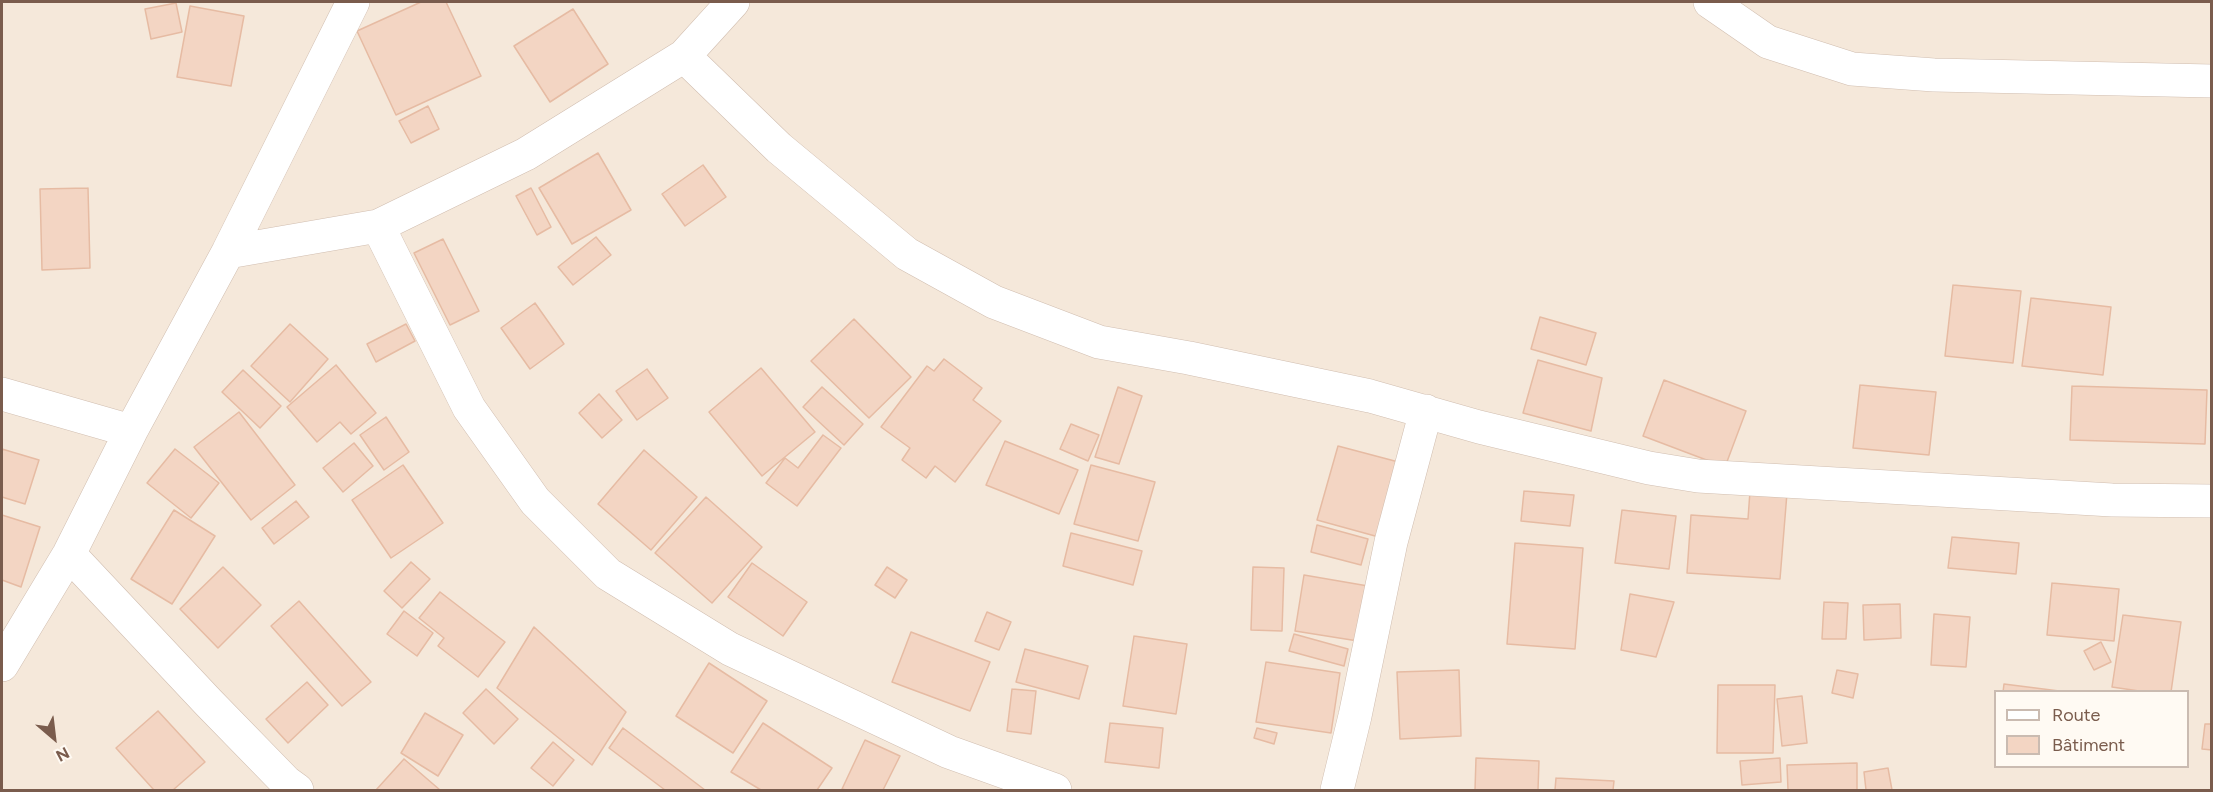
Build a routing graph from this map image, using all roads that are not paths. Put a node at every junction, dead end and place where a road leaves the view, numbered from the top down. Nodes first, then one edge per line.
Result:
1 (353, 2) edge
2 (733, 2) edge
3 (1710, 2) edge
4 (684, 56) junction
5 (2211, 81) edge
6 (378, 226) junction
7 (228, 252) junction
8 (2, 394) edge
9 (1426, 411) junction
10 (131, 431) junction
11 (2211, 501) edge
12 (69, 554) junction
13 (2, 665) edge
14 (297, 790) edge
15 (1056, 790) edge
16 (1337, 790) edge

1 - 7 street
2 - 4 street
3 - 5 street
4 - 6 street
4 - 9 street
6 - 7 street
6 - 15 street
7 - 10 street
8 - 10 street
9 - 11 street
9 - 16 street
10 - 12 street
12 - 13 street
12 - 14 street

